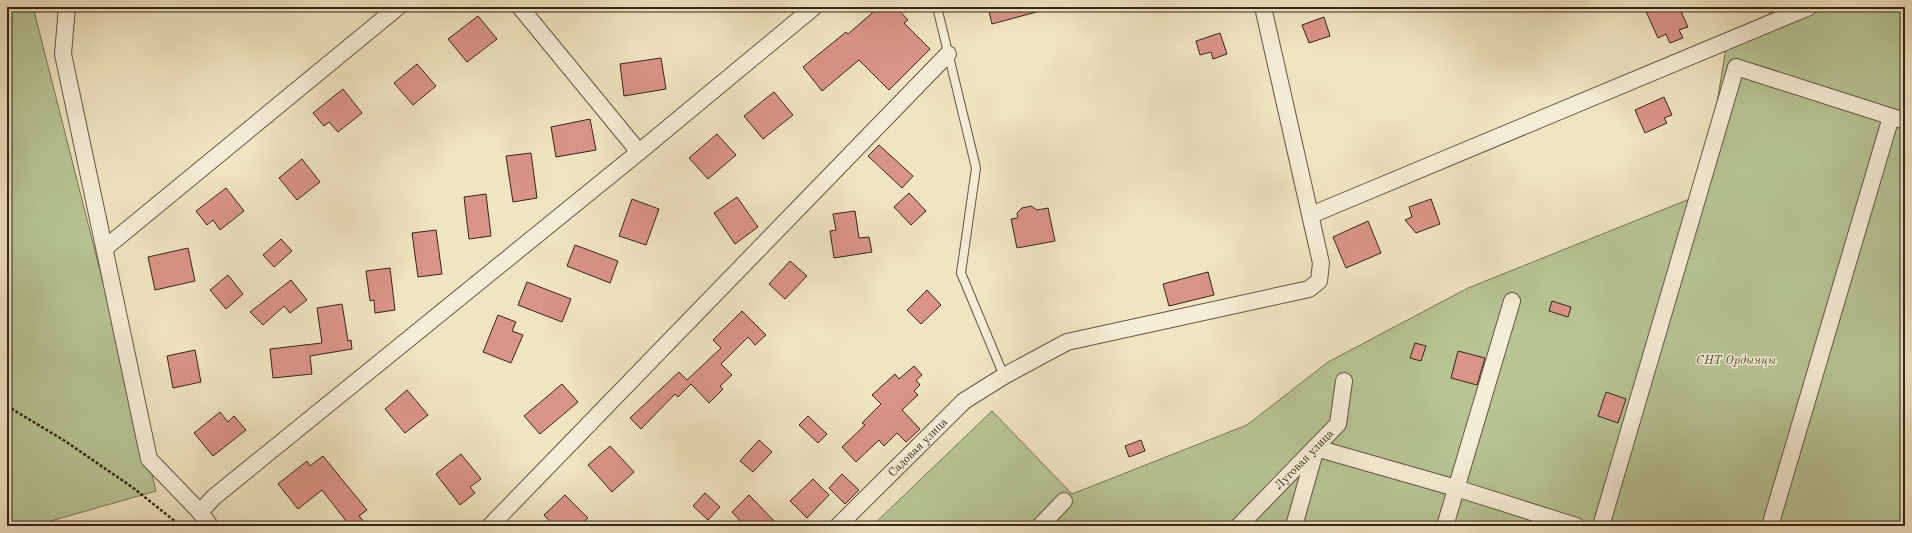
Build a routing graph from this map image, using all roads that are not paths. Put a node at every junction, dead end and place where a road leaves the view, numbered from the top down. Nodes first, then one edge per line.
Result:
1 (67, 7) edge
2 (398, 7) edge
3 (520, 7) edge
4 (814, 7) edge
5 (937, 7) edge
6 (1264, 7) edge
7 (1809, 7) edge
8 (948, 54) junction
9 (1898, 119) edge
10 (639, 152) junction
11 (1311, 215) junction
12 (105, 248) junction
13 (1512, 301) dead end
14 (1004, 376) junction
15 (1344, 381) dead end
16 (1316, 448) junction
17 (1456, 488) junction
18 (1064, 501) dead end
19 (200, 512) junction
20 (210, 526) edge
21 (490, 526) edge
22 (838, 526) edge
23 (1040, 526) edge
24 (1239, 526) edge
25 (1294, 526) edge
26 (1445, 526) edge
27 (1576, 526) edge
28 (1601, 526) edge
29 (1770, 526) edge

1 - 12 street
2 - 12 street
3 - 10 street
4 - 10 street
5 - 8 lane
6 - 11 street, Садовая улица
7 - 11 street
8 - 14 lane
8 - 21 street
9 - 28 street
9 - 29 street
10 - 19 street
11 - 14 street, Садовая улица
12 - 19 street
13 - 17 street
14 - 22 street, Садовая улица
15 - 16 street, Луговая улица
16 - 17 street
16 - 24 street, Луговая улица
16 - 25 street
17 - 26 street
17 - 27 street
18 - 23 street
19 - 20 street

